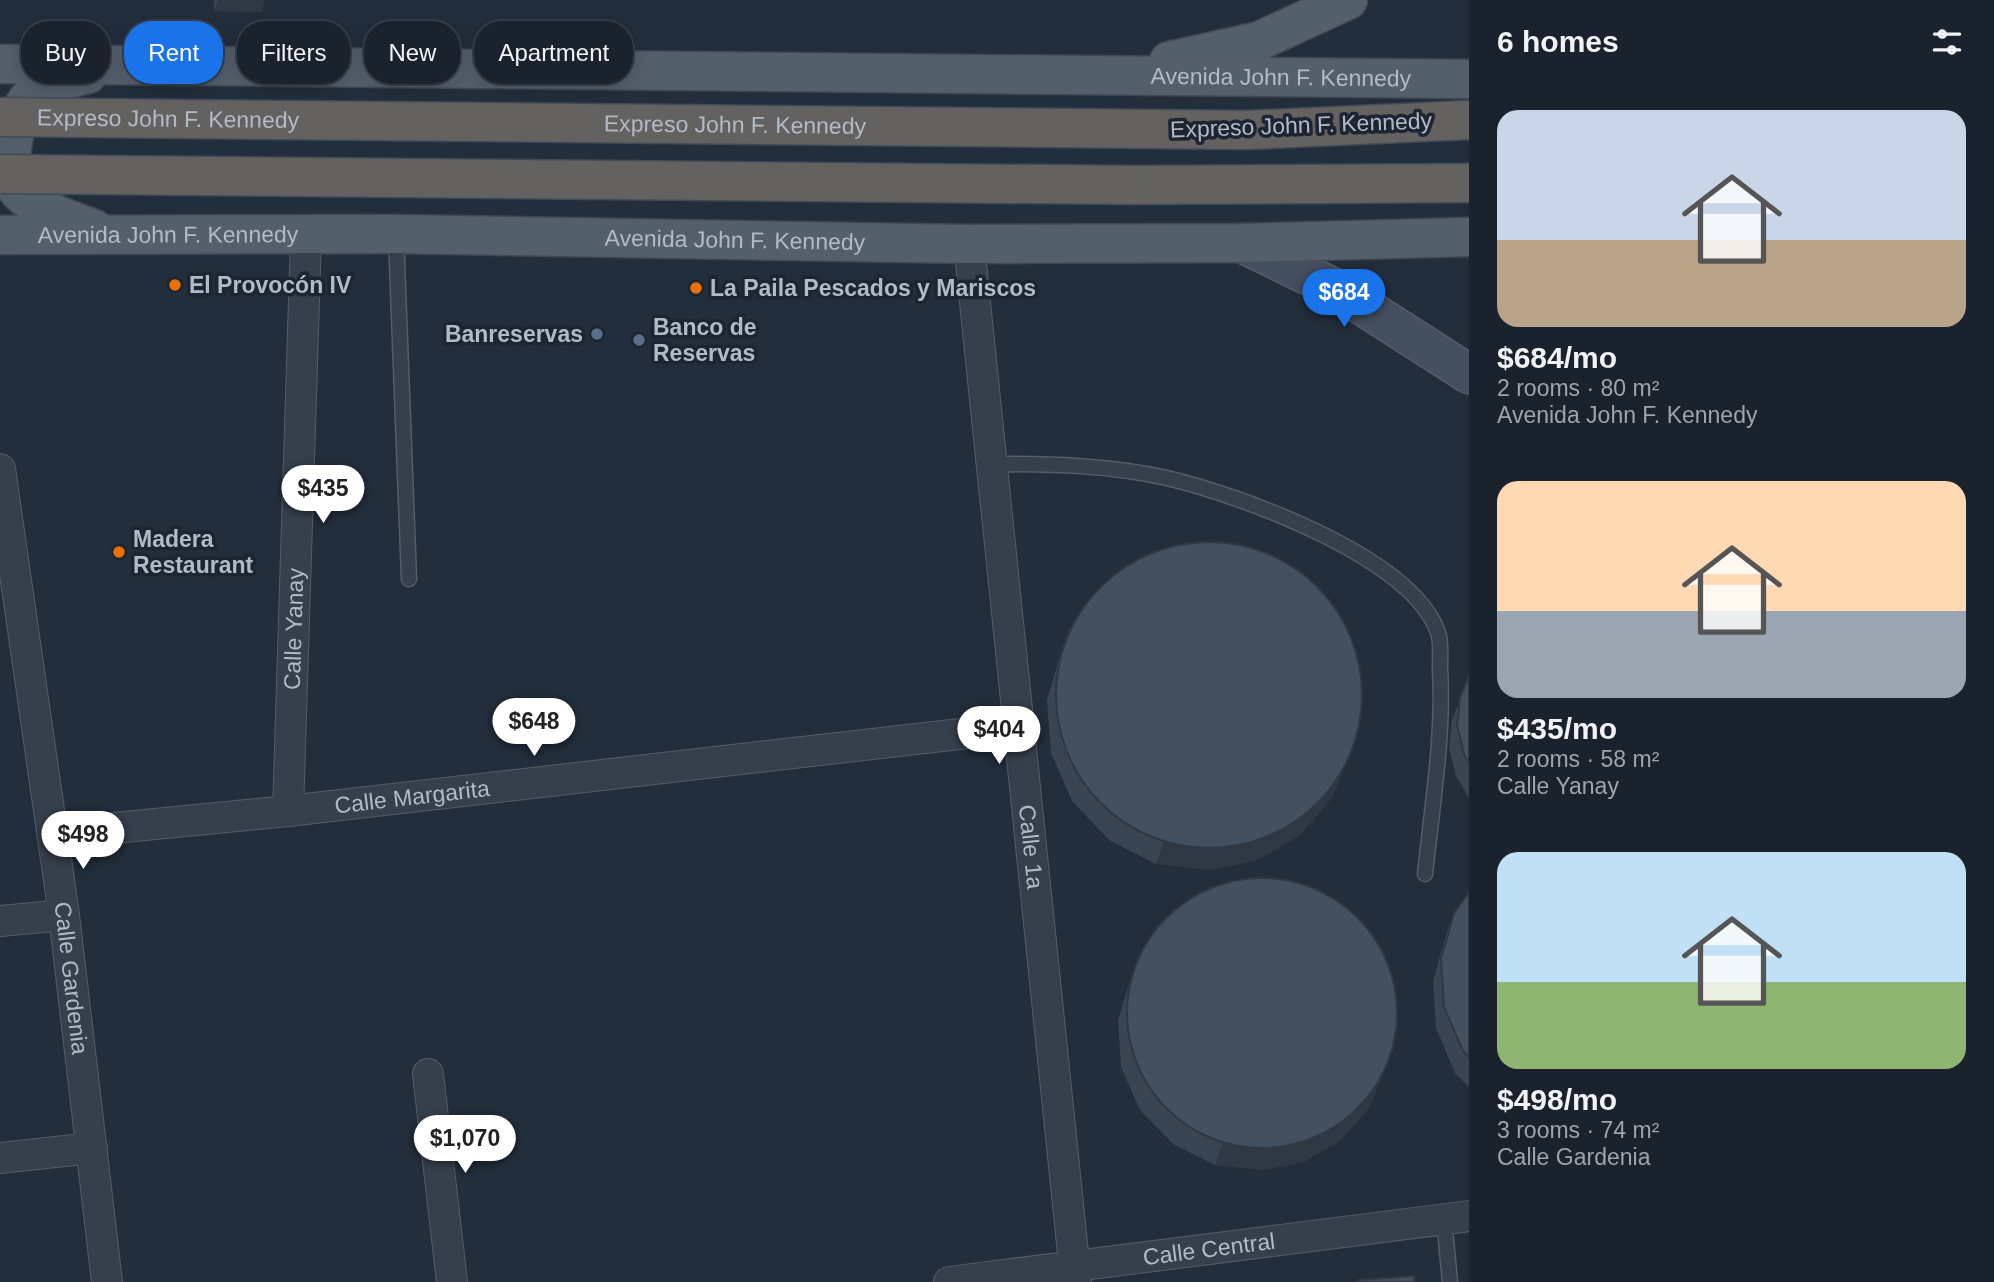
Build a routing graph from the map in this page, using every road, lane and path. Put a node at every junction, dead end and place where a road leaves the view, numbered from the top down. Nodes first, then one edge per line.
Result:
1 (1348, 0) edge
2 (0, 64) edge
3 (124, 65) joint
4 (223, 66) edge
5 (1103, 76) junction
6 (1469, 79) edge
7 (0, 117) edge
8 (1469, 120) edge
9 (0, 174) edge
10 (1469, 184) edge
11 (396, 234) junction
12 (0, 235) edge
13 (111, 236) junction
14 (306, 236) junction
15 (1469, 237) edge
16 (1242, 243) junction
17 (969, 244) junction
18 (1469, 374) edge
19 (993, 464) junction
20 (0, 469) edge
21 (409, 579) dead end
22 (1021, 727) junction
23 (288, 811) junction
24 (52, 834) junction
25 (1425, 874) dead end
26 (64, 915) junction
27 (0, 921) edge
28 (428, 1074) dead end
29 (92, 1148) junction
30 (0, 1158) edge
31 (1457, 1218) edge
32 (1075, 1275) edge
33 (107, 1282) edge
34 (452, 1282) edge
35 (948, 1282) edge
36 (1450, 1282) edge

1 - 5 main road
2 - 3 main road, Avenida John F. Kennedy
3 - 13 main road
4 - 5 main road, Avenida John F. Kennedy
5 - 6 main road, Avenida John F. Kennedy
7 - 8 highway, Expreso John F. Kennedy, bridge
9 - 10 highway, bridge
11 - 14 main road, Avenida John F. Kennedy
11 - 17 main road, Avenida John F. Kennedy
11 - 21 lane
12 - 13 main road, Avenida John F. Kennedy
13 - 14 main road, Avenida John F. Kennedy
14 - 23 street, Calle Yanay
15 - 16 main road, Avenida John F. Kennedy
16 - 17 main road, Avenida John F. Kennedy
16 - 18 main road
17 - 19 street, Calle 1a
19 - 22 street, Calle 1a
19 - 25 lane
20 - 24 street, Calle Gardenia
22 - 23 street, Calle Margarita
22 - 32 street, Calle 1a
23 - 24 street, Calle Margarita
24 - 26 street, Calle Gardenia
26 - 27 street
26 - 29 street, Calle Gardenia
28 - 34 street
29 - 30 street
29 - 33 street, Calle Gardenia
31 - 32 street, Calle Central
31 - 36 lane
32 - 35 street, Calle Central

